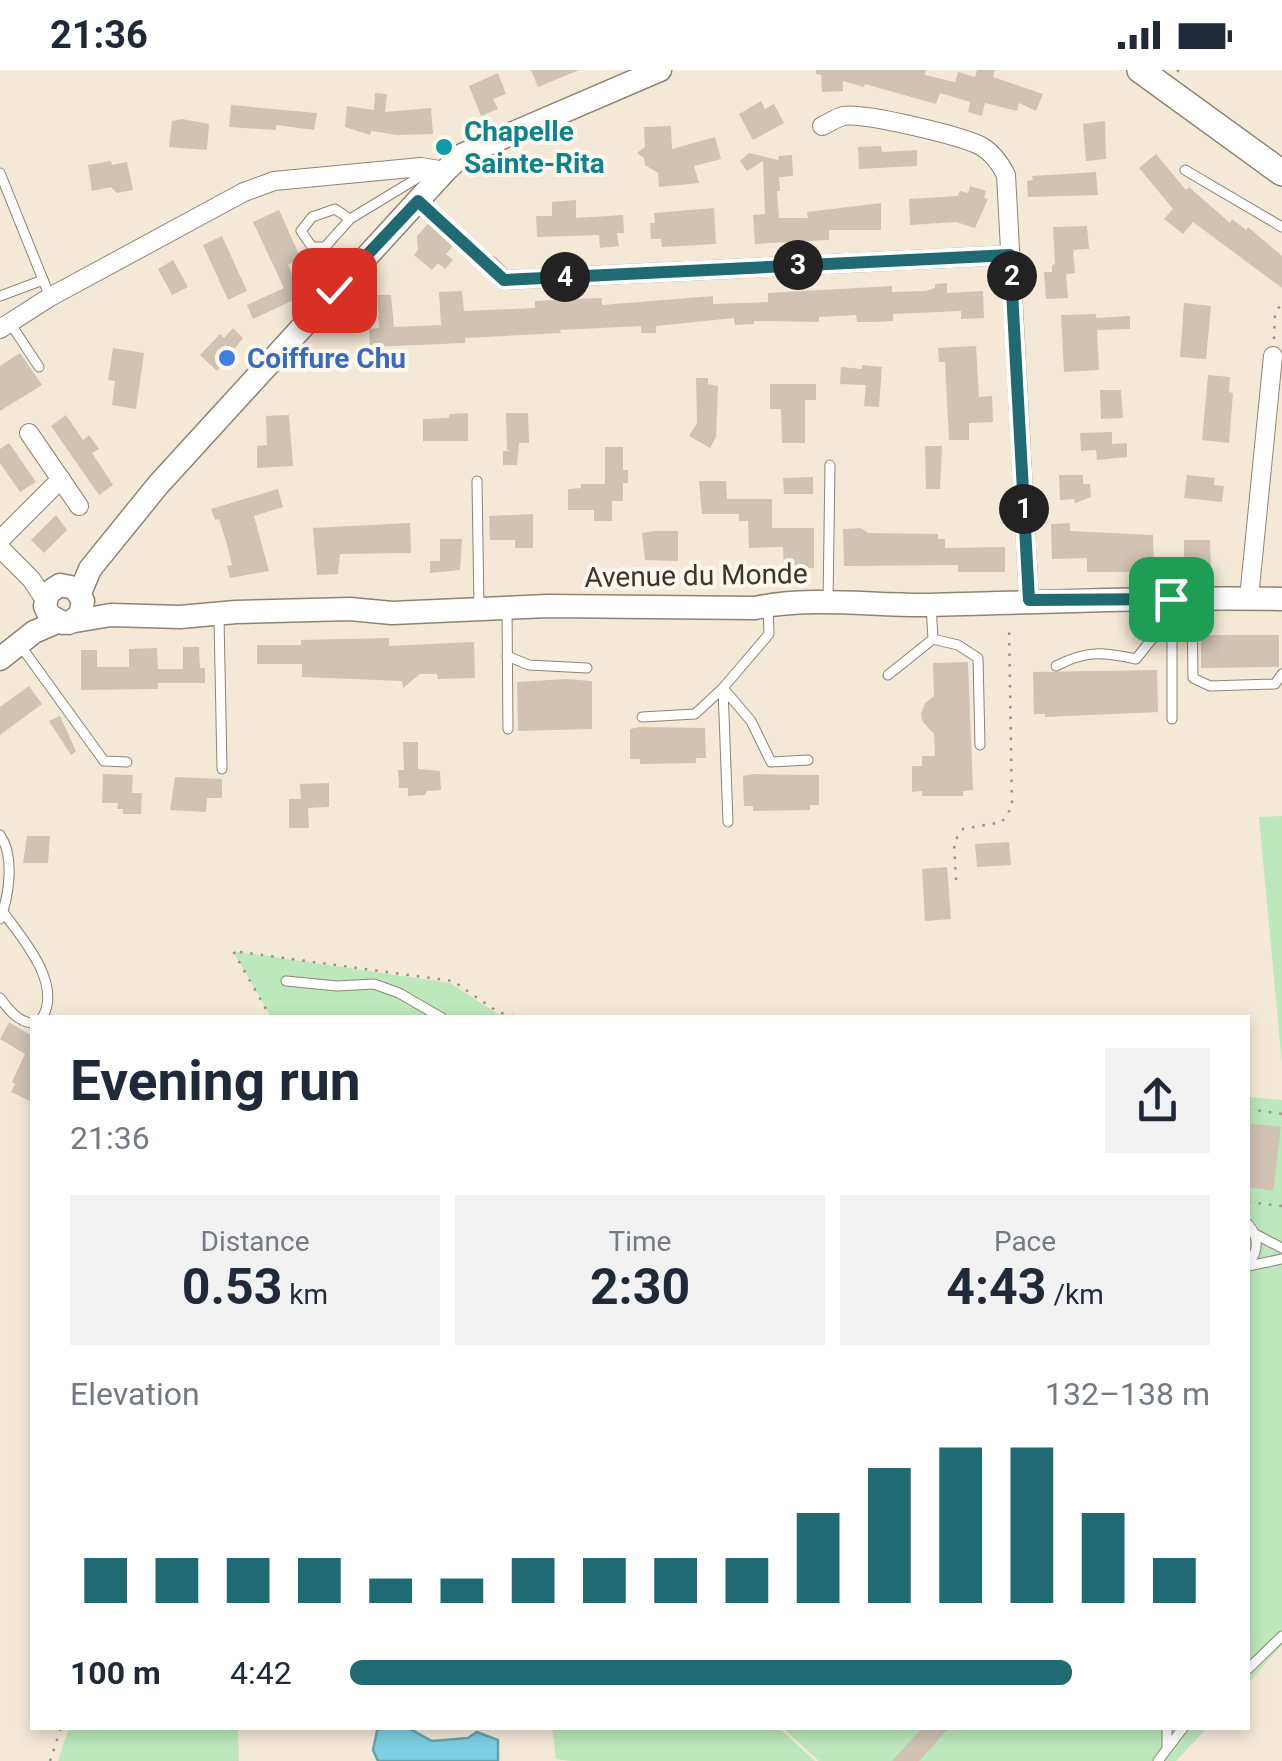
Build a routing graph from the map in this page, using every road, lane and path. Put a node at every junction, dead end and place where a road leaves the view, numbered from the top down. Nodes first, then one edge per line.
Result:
1 (660, 70) edge
2 (1140, 70) edge
3 (1158, 70) edge
4 (822, 126) dead end
5 (1282, 162) edge
6 (438, 170) junction
7 (1185, 170) dead end
8 (0, 173) edge
9 (1282, 174) edge
10 (418, 201) junction
11 (350, 219) junction
12 (1282, 227) edge
13 (1010, 255) junction
14 (490, 265) joint
15 (47, 288) junction
16 (0, 296) edge
17 (1282, 303) edge
18 (5, 326) edge
19 (1273, 356) joint
20 (39, 367) dead end
21 (29, 433) dead end
22 (830, 465) dead end
23 (61, 479) junction
24 (477, 481) dead end
25 (79, 506) dead end
26 (0, 540) edge
27 (0, 548) edge
28 (1249, 598) junction
29 (1282, 598) edge
30 (1019, 601) junction
31 (62, 602) junction
32 (828, 602) junction
33 (1178, 604) junction
34 (768, 605) junction
35 (932, 605) junction
36 (506, 608) junction
37 (479, 610) junction
38 (219, 615) junction
39 (27, 638) junction
40 (933, 639) junction
41 (507, 656) junction
42 (0, 659) edge
43 (1056, 666) dead end
44 (587, 668) dead end
45 (888, 674) dead end
46 (1282, 674) edge
47 (722, 688) junction
48 (642, 717) dead end
49 (1172, 719) dead end
50 (508, 729) dead end
51 (980, 744) dead end
52 (808, 760) dead end
53 (128, 762) dead end
54 (222, 769) dead end
55 (728, 822) dead end
56 (0, 835) edge
57 (956, 880) dead end
58 (2, 916) edge
59 (286, 980) dead end
60 (0, 998) edge
61 (44, 1015) edge
62 (437, 1015) edge
63 (30, 1023) edge
64 (1250, 1109) edge
65 (1282, 1114) edge
66 (1250, 1202) edge
67 (1282, 1206) edge
68 (1250, 1227) edge
69 (1255, 1234) junction
70 (1282, 1248) edge
71 (1282, 1260) edge
72 (1250, 1261) edge
73 (1250, 1265) edge
74 (1282, 1636) edge
75 (1250, 1667) edge
76 (59, 1730) edge
77 (1167, 1730) edge
78 (1180, 1730) edge
79 (1167, 1750) junction
80 (50, 1761) edge
81 (1158, 1761) edge

1 - 6 street
2 - 9 main road
3 - 5 main road
4 - 13 street
6 - 10 street
6 - 11 lane
6 - 15 street
7 - 12 lane
8 - 15 lane
10 - 14 path
10 - 31 street
11 - 11 lane
13 - 14 street
13 - 30 street
15 - 16 lane
15 - 18 street
17 - 19 path
18 - 20 lane
19 - 28 street
21 - 23 street
22 - 32 lane
23 - 25 street
23 - 26 street
24 - 37 lane
27 - 31 street
28 - 29 street, Avenue du Monde
28 - 33 street, Avenue du Monde
30 - 33 street, Avenue du Monde
30 - 35 street, Avenue du Monde
30 - 57 path
31 - 38 street, Avenue du Monde
31 - 39 street
32 - 34 street, Avenue du Monde
32 - 35 street, Avenue du Monde
33 - 43 lane
33 - 46 lane
33 - 49 lane
34 - 36 street, Avenue du Monde
34 - 47 lane
35 - 40 lane
36 - 37 street, Avenue du Monde
36 - 41 lane
37 - 38 street, Avenue du Monde
38 - 54 lane
39 - 42 street
39 - 53 lane
40 - 45 lane
40 - 51 lane
41 - 44 lane
41 - 50 lane
47 - 48 lane
47 - 52 lane
47 - 55 lane
56 - 58 lane
58 - 61 lane
59 - 62 lane
60 - 63 lane
64 - 65 path
66 - 67 path
68 - 69 lane
69 - 70 lane
69 - 72 lane
71 - 73 lane
74 - 75 lane
76 - 80 path
77 - 79 lane
78 - 79 lane
79 - 81 lane

